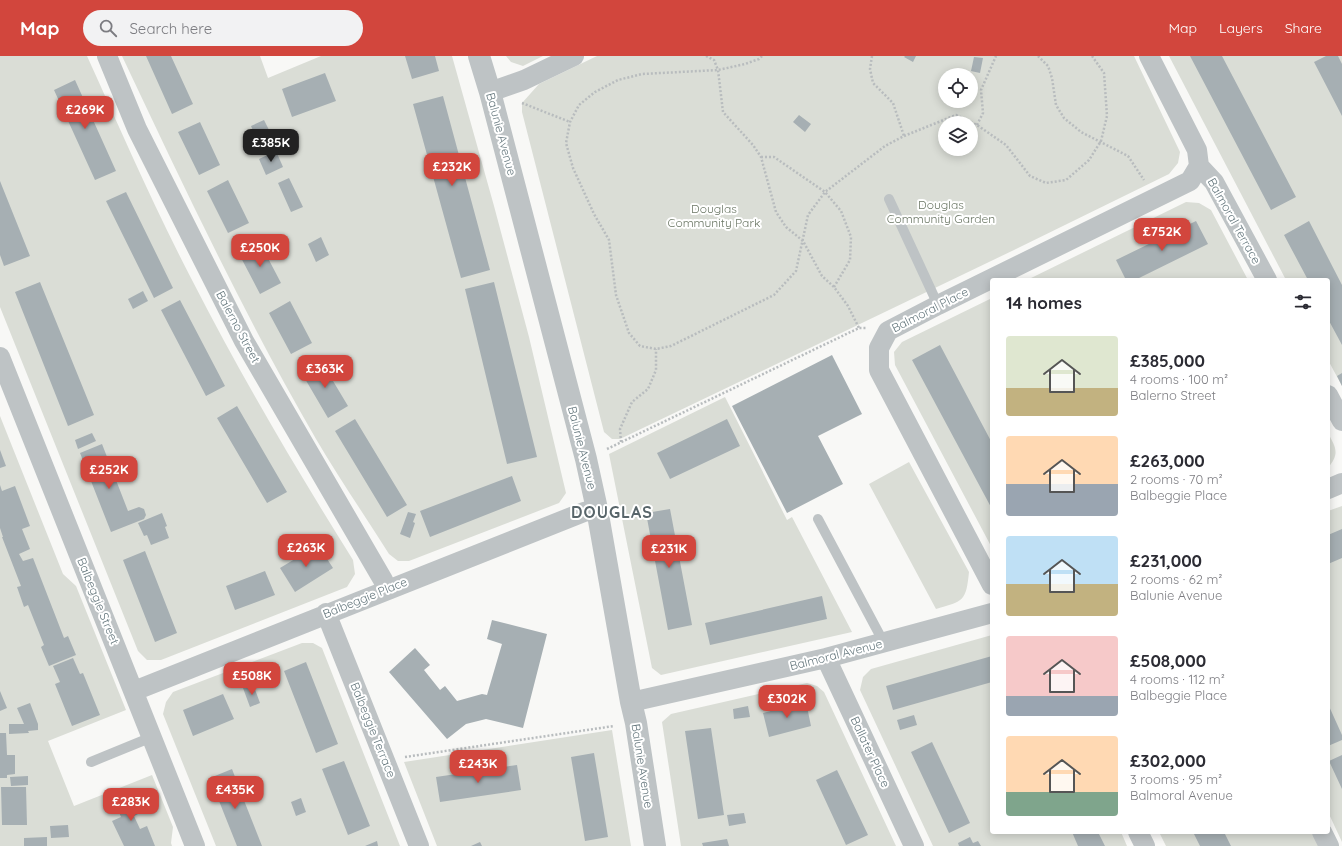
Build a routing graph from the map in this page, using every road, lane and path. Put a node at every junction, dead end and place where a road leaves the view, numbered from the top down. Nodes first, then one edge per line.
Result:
1 (107, 56) edge
2 (478, 56) edge
3 (574, 56) edge
4 (706, 56) edge
5 (762, 56) edge
6 (872, 56) edge
7 (996, 56) edge
8 (1038, 56) edge
9 (1092, 56) edge
10 (1149, 56) edge
11 (718, 70) junction
12 (490, 92) junction
13 (570, 122) junction
14 (938, 122) edge
15 (978, 123) edge
16 (978, 126) edge
17 (904, 136) junction
18 (1100, 141) junction
19 (761, 157) junction
20 (1199, 166) junction
21 (825, 192) junction
22 (889, 199) dead end
23 (1155, 199) junction
24 (803, 241) junction
25 (993, 278) edge
26 (1266, 278) edge
27 (990, 280) edge
28 (834, 287) junction
29 (938, 305) junction
30 (859, 328) junction
31 (888, 331) junction
32 (656, 350) junction
33 (0, 357) edge
34 (1330, 398) edge
35 (1342, 421) edge
36 (621, 442) junction
37 (586, 459) junction
38 (1342, 483) edge
39 (1330, 488) edge
40 (597, 509) junction
41 (818, 519) dead end
42 (990, 581) edge
43 (387, 589) junction
44 (326, 613) junction
45 (990, 614) edge
46 (884, 643) junction
47 (826, 658) junction
48 (134, 691) junction
49 (634, 713) junction
50 (152, 737) junction
51 (385, 760) junction
52 (91, 762) dead end
53 (1139, 834) edge
54 (1323, 834) edge
55 (195, 846) edge
56 (419, 846) edge
57 (655, 846) edge
58 (914, 846) edge
59 (1145, 846) edge
60 (1329, 846) edge

1 - 43 street, Balerno Street
2 - 12 street, Balunie Avenue
3 - 12 street
4 - 11 path
5 - 11 path
6 - 17 path
7 - 15 path
8 - 18 path
9 - 18 path
10 - 20 street, Balmoral Terrace
11 - 13 path
11 - 19 path
12 - 13 path
12 - 37 street, Balunie Avenue
13 - 32 path
14 - 17 path
16 - 18 path
17 - 21 path
18 - 23 path
19 - 21 path
19 - 24 path
20 - 23 street, Balmoral Place
20 - 26 street, Balmoral Terrace
21 - 24 path
21 - 28 path
22 - 29 lane
23 - 25 street, Balmoral Place
24 - 28 path
24 - 32 path
27 - 29 street, Balmoral Place
28 - 30 path
29 - 31 street, Balmoral Place
30 - 31 path
30 - 36 path
31 - 42 street, Balmoral Place
32 - 36 path
33 - 48 street, Balbeggie Street
34 - 35 street
36 - 37 path
37 - 40 street, Balunie Avenue
38 - 39 street
40 - 43 street, Balbeggie Place
40 - 49 street, Balunie Avenue
41 - 46 lane
43 - 44 street, Balbeggie Place
44 - 48 street, Balbeggie Place
44 - 51 street, Balbeggie Terrace
45 - 46 street, Balmoral Avenue
46 - 47 street, Balmoral Avenue
47 - 49 street, Balmoral Avenue
47 - 58 street, Ballater Place
48 - 50 street, Balbeggie Street
49 - 51 path
49 - 57 street, Balunie Avenue
50 - 52 lane
50 - 55 street, Balbeggie Street
51 - 56 street, Balbeggie Terrace
53 - 59 street
54 - 60 street

